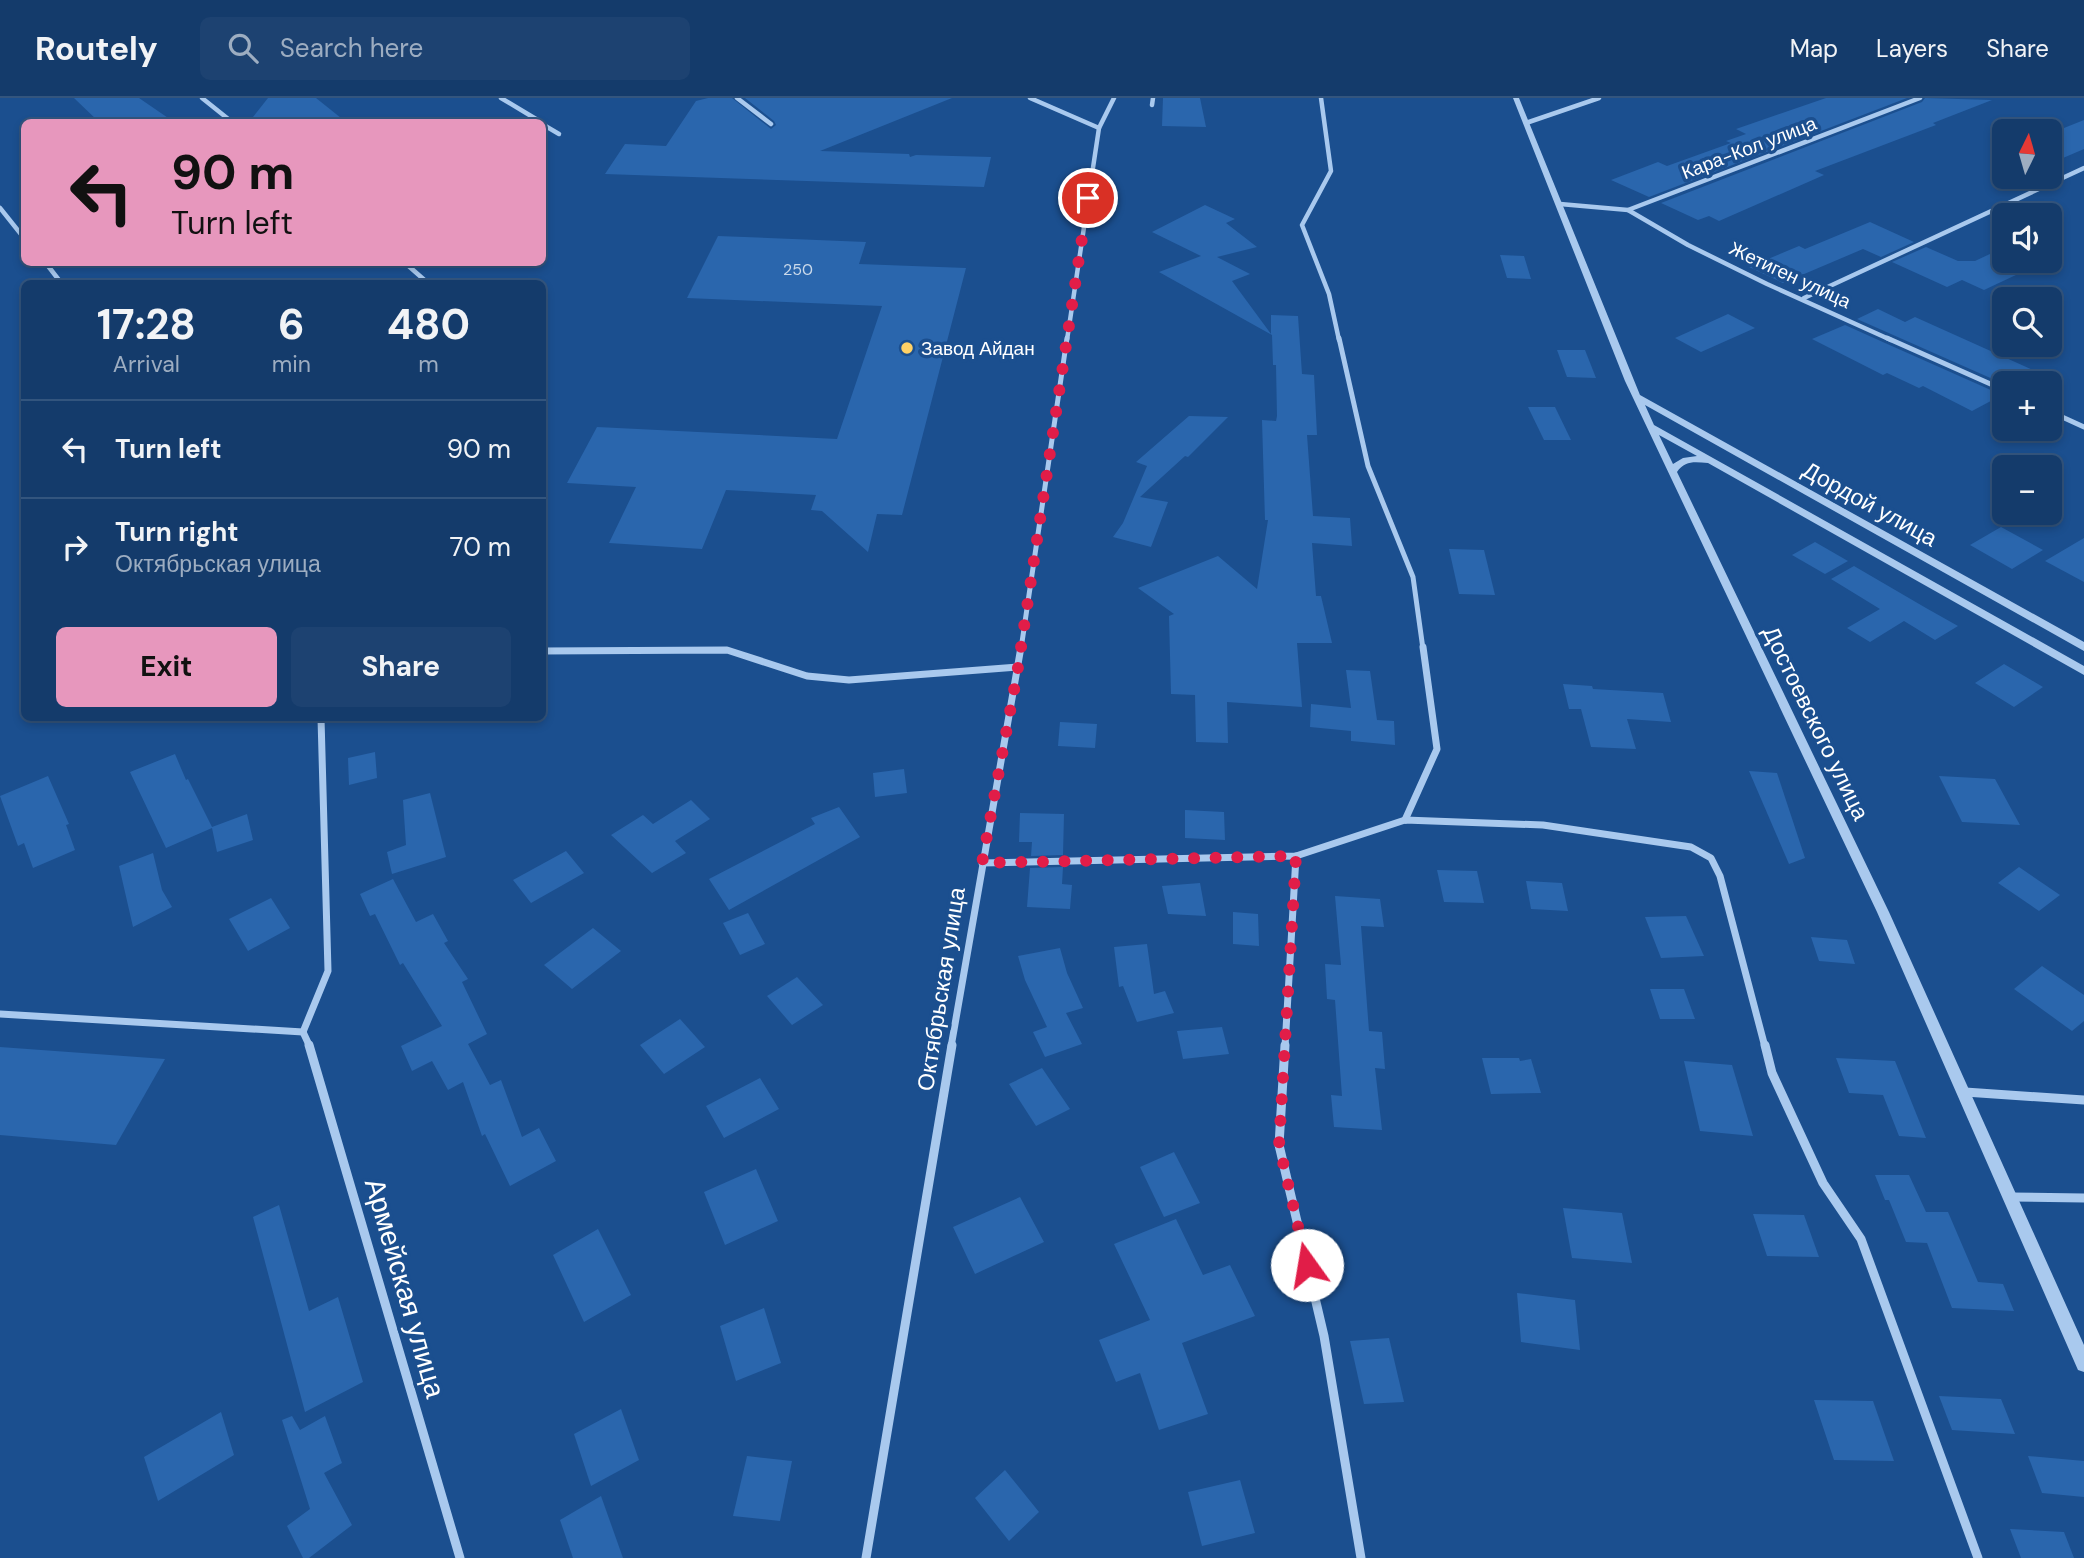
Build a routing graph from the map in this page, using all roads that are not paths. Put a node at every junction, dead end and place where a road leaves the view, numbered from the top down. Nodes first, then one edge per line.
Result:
1 (202, 98) edge
2 (501, 98) edge
3 (737, 98) edge
4 (1030, 98) edge
5 (1114, 98) edge
6 (1153, 98) edge
7 (1321, 98) edge
8 (1516, 98) edge
9 (1599, 98) edge
10 (1920, 98) edge
11 (1152, 105) dead end
12 (228, 119) edge
13 (535, 119) edge
14 (1526, 123) junction
15 (771, 124) dead end
16 (546, 126) edge
17 (1099, 128) junction
18 (559, 134) dead end
19 (2084, 167) edge
20 (1560, 204) junction
21 (0, 208) edge
22 (1628, 210) junction
23 (21, 234) edge
24 (48, 266) edge
25 (409, 266) edge
26 (59, 280) edge
27 (424, 280) edge
28 (1804, 298) junction
29 (1992, 384) edge
30 (1637, 397) junction
31 (2062, 417) edge
32 (1649, 426) junction
33 (1692, 427) junction
34 (2084, 427) edge
35 (1717, 462) junction
36 (1672, 473) junction
37 (2084, 646) edge
38 (546, 651) edge
39 (1018, 667) junction
40 (2084, 671) edge
41 (321, 721) edge
42 (1405, 820) junction
43 (1296, 856) junction
44 (982, 863) junction
45 (0, 1014) edge
46 (303, 1032) junction
47 (1965, 1092) junction
48 (2084, 1100) edge
49 (2011, 1197) junction
50 (2084, 1198) edge
51 (2084, 1364) edge
52 (460, 1558) edge
53 (866, 1558) edge
54 (1361, 1558) edge
55 (1978, 1558) edge

1 - 12 street
2 - 13 street
3 - 15 street
4 - 17 street
5 - 17 street, Октябрьская улица
6 - 11 street
7 - 42 street
8 - 14 street, Достоевского улица
9 - 14 street
10 - 22 street, Кара-Кол улица
14 - 20 street, Достоевского улица
16 - 18 street
17 - 39 street, Октябрьская улица
19 - 28 street
20 - 22 street, Жетиген улица
20 - 30 street, Достоевского улица
21 - 23 street
22 - 28 street, Жетиген улица
24 - 26 street
25 - 27 street
28 - 29 street, Жетиген улица
30 - 32 street, Достоевского улица
30 - 33 street, Дордой улица
31 - 34 street
32 - 33 street
32 - 35 street, Дордой улица
32 - 36 street, Достоевского улица
33 - 37 street, Дордой улица
35 - 36 street
35 - 40 street, Дордой улица
36 - 47 street, Достоевского улица
38 - 39 street
39 - 44 street, Октябрьская улица
41 - 46 street
42 - 43 street
42 - 55 street
43 - 44 street
43 - 54 street
44 - 53 street, Октябрьская улица
45 - 46 street
46 - 52 street, Армейская улица
47 - 48 street
47 - 49 street, Достоевского улица
49 - 50 street
49 - 51 street, Достоевского улица

